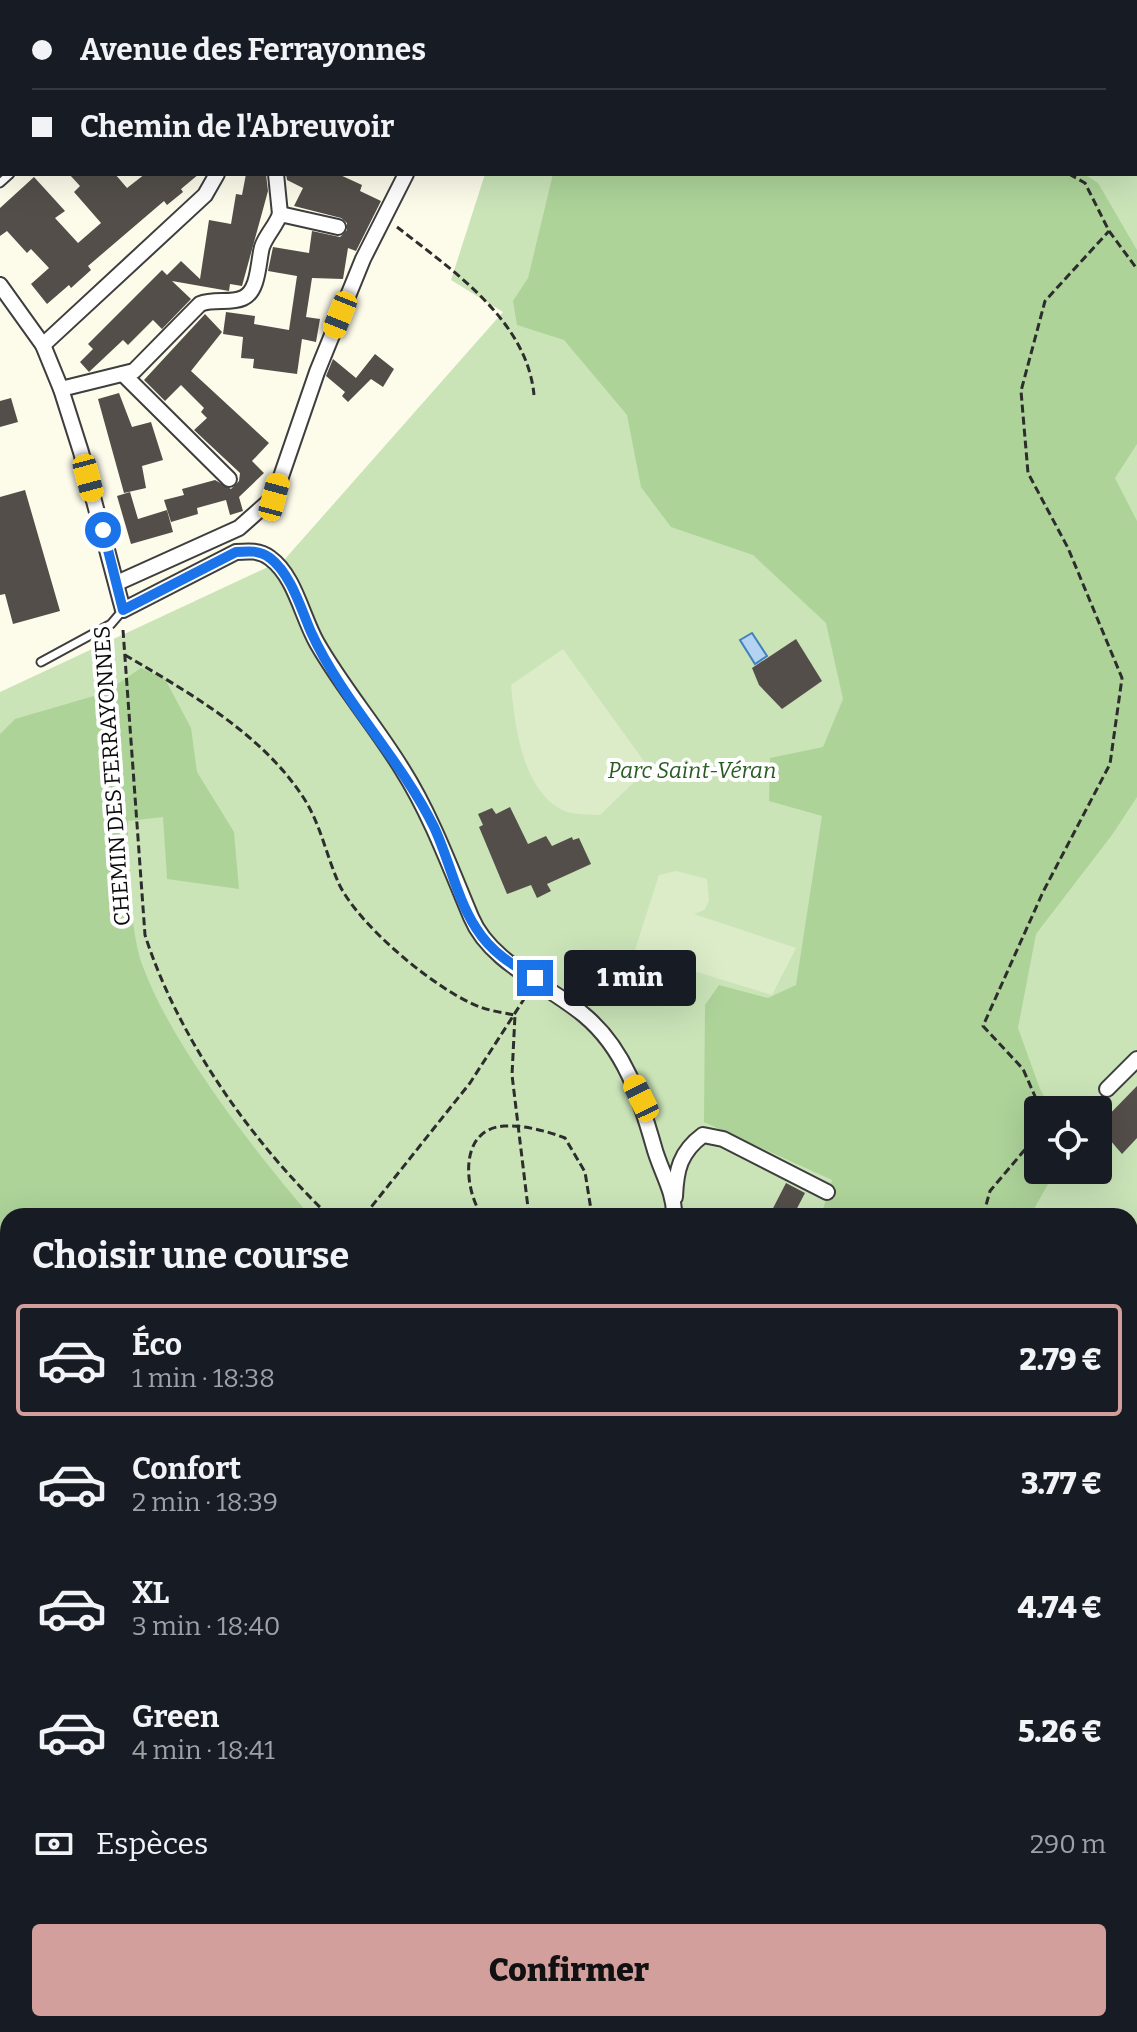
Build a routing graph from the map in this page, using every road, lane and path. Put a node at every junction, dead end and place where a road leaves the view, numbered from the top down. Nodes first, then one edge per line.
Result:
1 (216, 176) edge
2 (276, 176) edge
3 (405, 176) edge
4 (1073, 176) edge
5 (280, 214) junction
6 (385, 218) junction
7 (338, 227) dead end
8 (1109, 231) junction
9 (1137, 269) edge
10 (0, 285) edge
11 (43, 345) junction
12 (123, 374) junction
13 (61, 389) junction
14 (534, 395) dead end
15 (229, 479) dead end
16 (117, 583) junction
17 (123, 610) junction
18 (125, 655) junction
19 (41, 662) dead end
20 (535, 978) junction
21 (515, 1015) junction
22 (1137, 1059) edge
23 (1107, 1089) dead end
24 (1035, 1096) edge
25 (518, 1127) junction
26 (1024, 1151) edge
27 (827, 1192) dead end
28 (322, 1208) edge
29 (370, 1208) edge
30 (478, 1208) edge
31 (528, 1208) edge
32 (591, 1208) edge
33 (674, 1208) edge
34 (674, 1208) edge
35 (985, 1208) edge

1 - 11 street
2 - 5 street
3 - 6 street
4 - 8 path
5 - 7 street
5 - 12 street
6 - 14 path
6 - 16 street
8 - 9 path
8 - 24 path
10 - 11 street
11 - 13 street
12 - 13 street
12 - 15 street
13 - 16 street
16 - 17 street
17 - 18 path, CHEMIN DES FERRAYONNES
17 - 19 lane
17 - 20 street
18 - 21 path
18 - 28 path, CHEMIN DES FERRAYONNES
20 - 21 path
20 - 33 street
21 - 25 path
21 - 29 path
22 - 23 street
25 - 30 path
25 - 31 path
25 - 32 path
26 - 35 path
27 - 34 street

